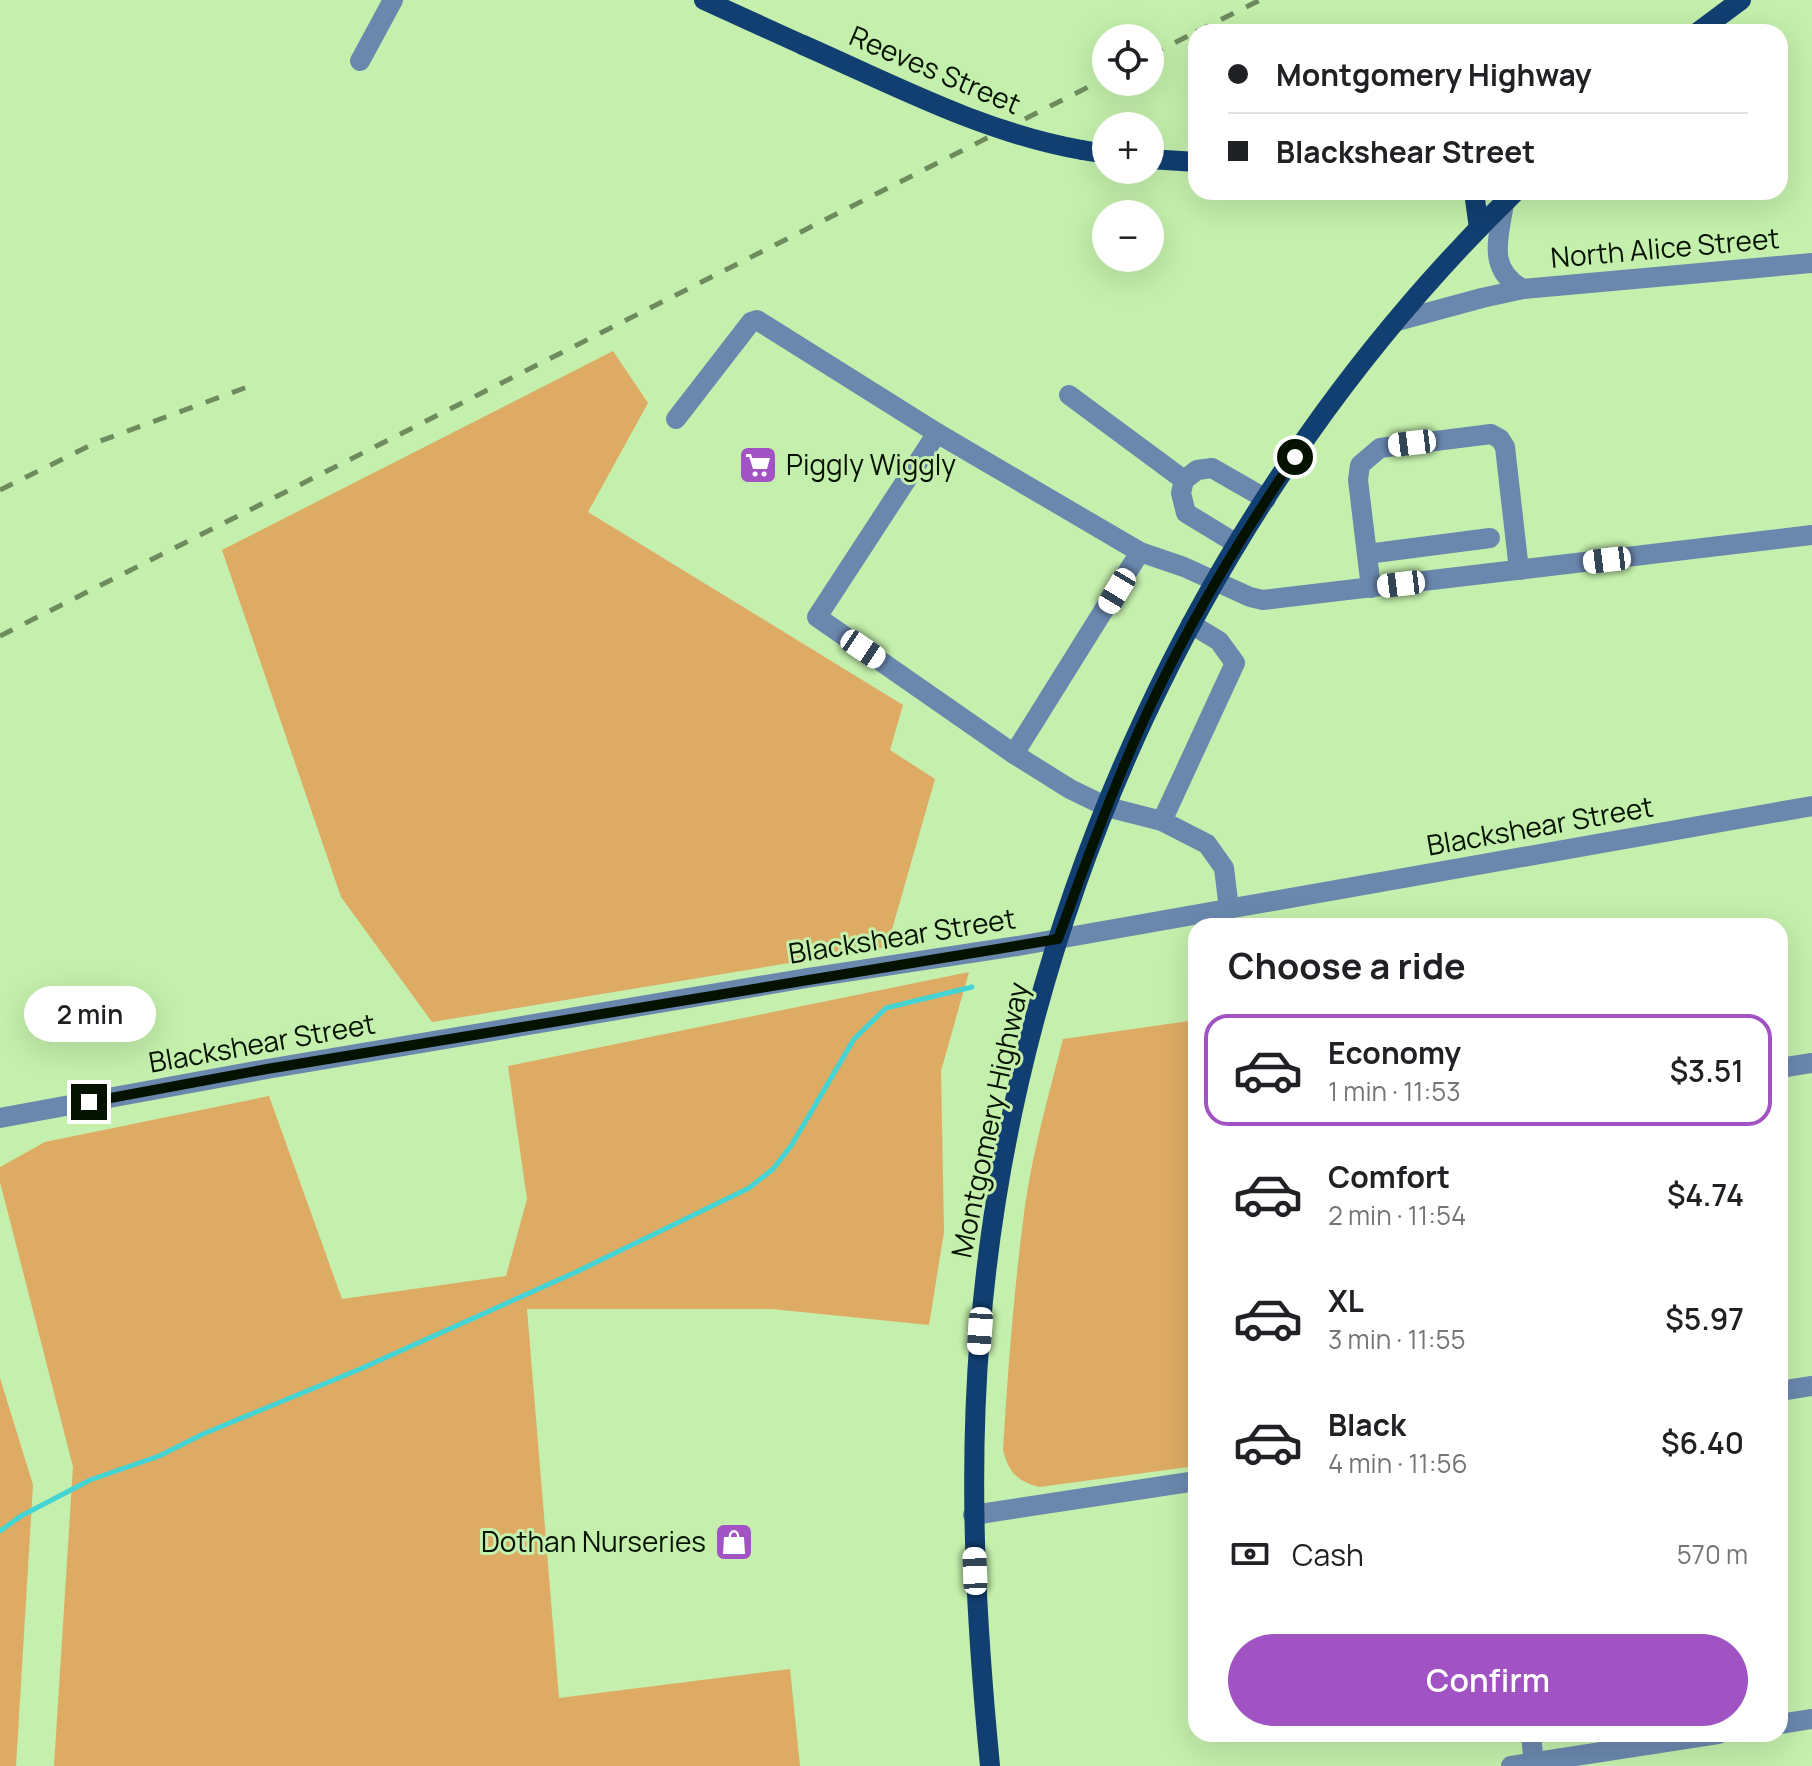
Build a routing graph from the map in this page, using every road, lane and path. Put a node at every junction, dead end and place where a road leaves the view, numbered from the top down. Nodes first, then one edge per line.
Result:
1 (393, 0) edge
2 (704, 0) edge
3 (1741, 0) edge
4 (1709, 24) edge
5 (360, 61) dead end
6 (1092, 152) edge
7 (1164, 160) edge
8 (1188, 161) edge
9 (1475, 200) edge
10 (1508, 200) edge
11 (1510, 200) edge
12 (1479, 228) junction
13 (1812, 263) edge
14 (1523, 289) junction
15 (1397, 321) junction
16 (1069, 395) dead end
17 (676, 419) dead end
18 (937, 433) junction
19 (1184, 480) junction
20 (1266, 499) junction
21 (1812, 535) edge
22 (1490, 538) dead end
23 (1237, 544) junction
24 (1140, 552) junction
25 (1367, 554) junction
26 (1519, 570) junction
27 (1214, 582) junction
28 (1371, 588) junction
29 (1191, 624) junction
30 (1014, 754) junction
31 (1812, 806) edge
32 (1107, 807) junction
33 (1162, 821) junction
34 (1229, 909) junction
35 (1058, 939) junction
36 (1812, 1063) edge
37 (1788, 1067) edge
38 (0, 1118) edge
39 (1812, 1386) edge
40 (1788, 1390) edge
41 (1188, 1482) edge
42 (973, 1515) junction
43 (1812, 1719) edge
44 (1788, 1723) edge
45 (1532, 1742) edge
46 (1669, 1742) edge
47 (1534, 1764) edge
48 (990, 1766) edge
49 (1511, 1766) edge

1 - 5 street
2 - 6 main road, Reeves Street, bridge
3 - 4 main road
7 - 8 main road
9 - 12 main road
10 - 12 main road, Montgomery Highway
11 - 14 street, North Alice Street
12 - 15 main road, Montgomery Highway
13 - 14 street, North Alice Street
14 - 15 street, North Alice Street
15 - 20 main road, Montgomery Highway
16 - 19 street
17 - 18 street
18 - 24 street
18 - 30 street
19 - 20 street
19 - 23 street
20 - 23 main road, Montgomery Highway
21 - 26 street
22 - 25 street
23 - 27 main road, Montgomery Highway
24 - 27 street
24 - 30 street
25 - 26 street
25 - 28 street
26 - 28 street
27 - 28 street
27 - 29 main road, Montgomery Highway
29 - 32 main road, Montgomery Highway
29 - 33 street
30 - 32 street
31 - 34 street, Blackshear Street
32 - 33 street
32 - 35 main road, Montgomery Highway
33 - 34 street
34 - 35 street, Blackshear Street
35 - 38 street, Blackshear Street
35 - 42 main road, Montgomery Highway
36 - 37 street
39 - 40 street
41 - 42 street
42 - 48 main road, Montgomery Highway
43 - 44 street
45 - 47 street
46 - 47 street
47 - 49 street

